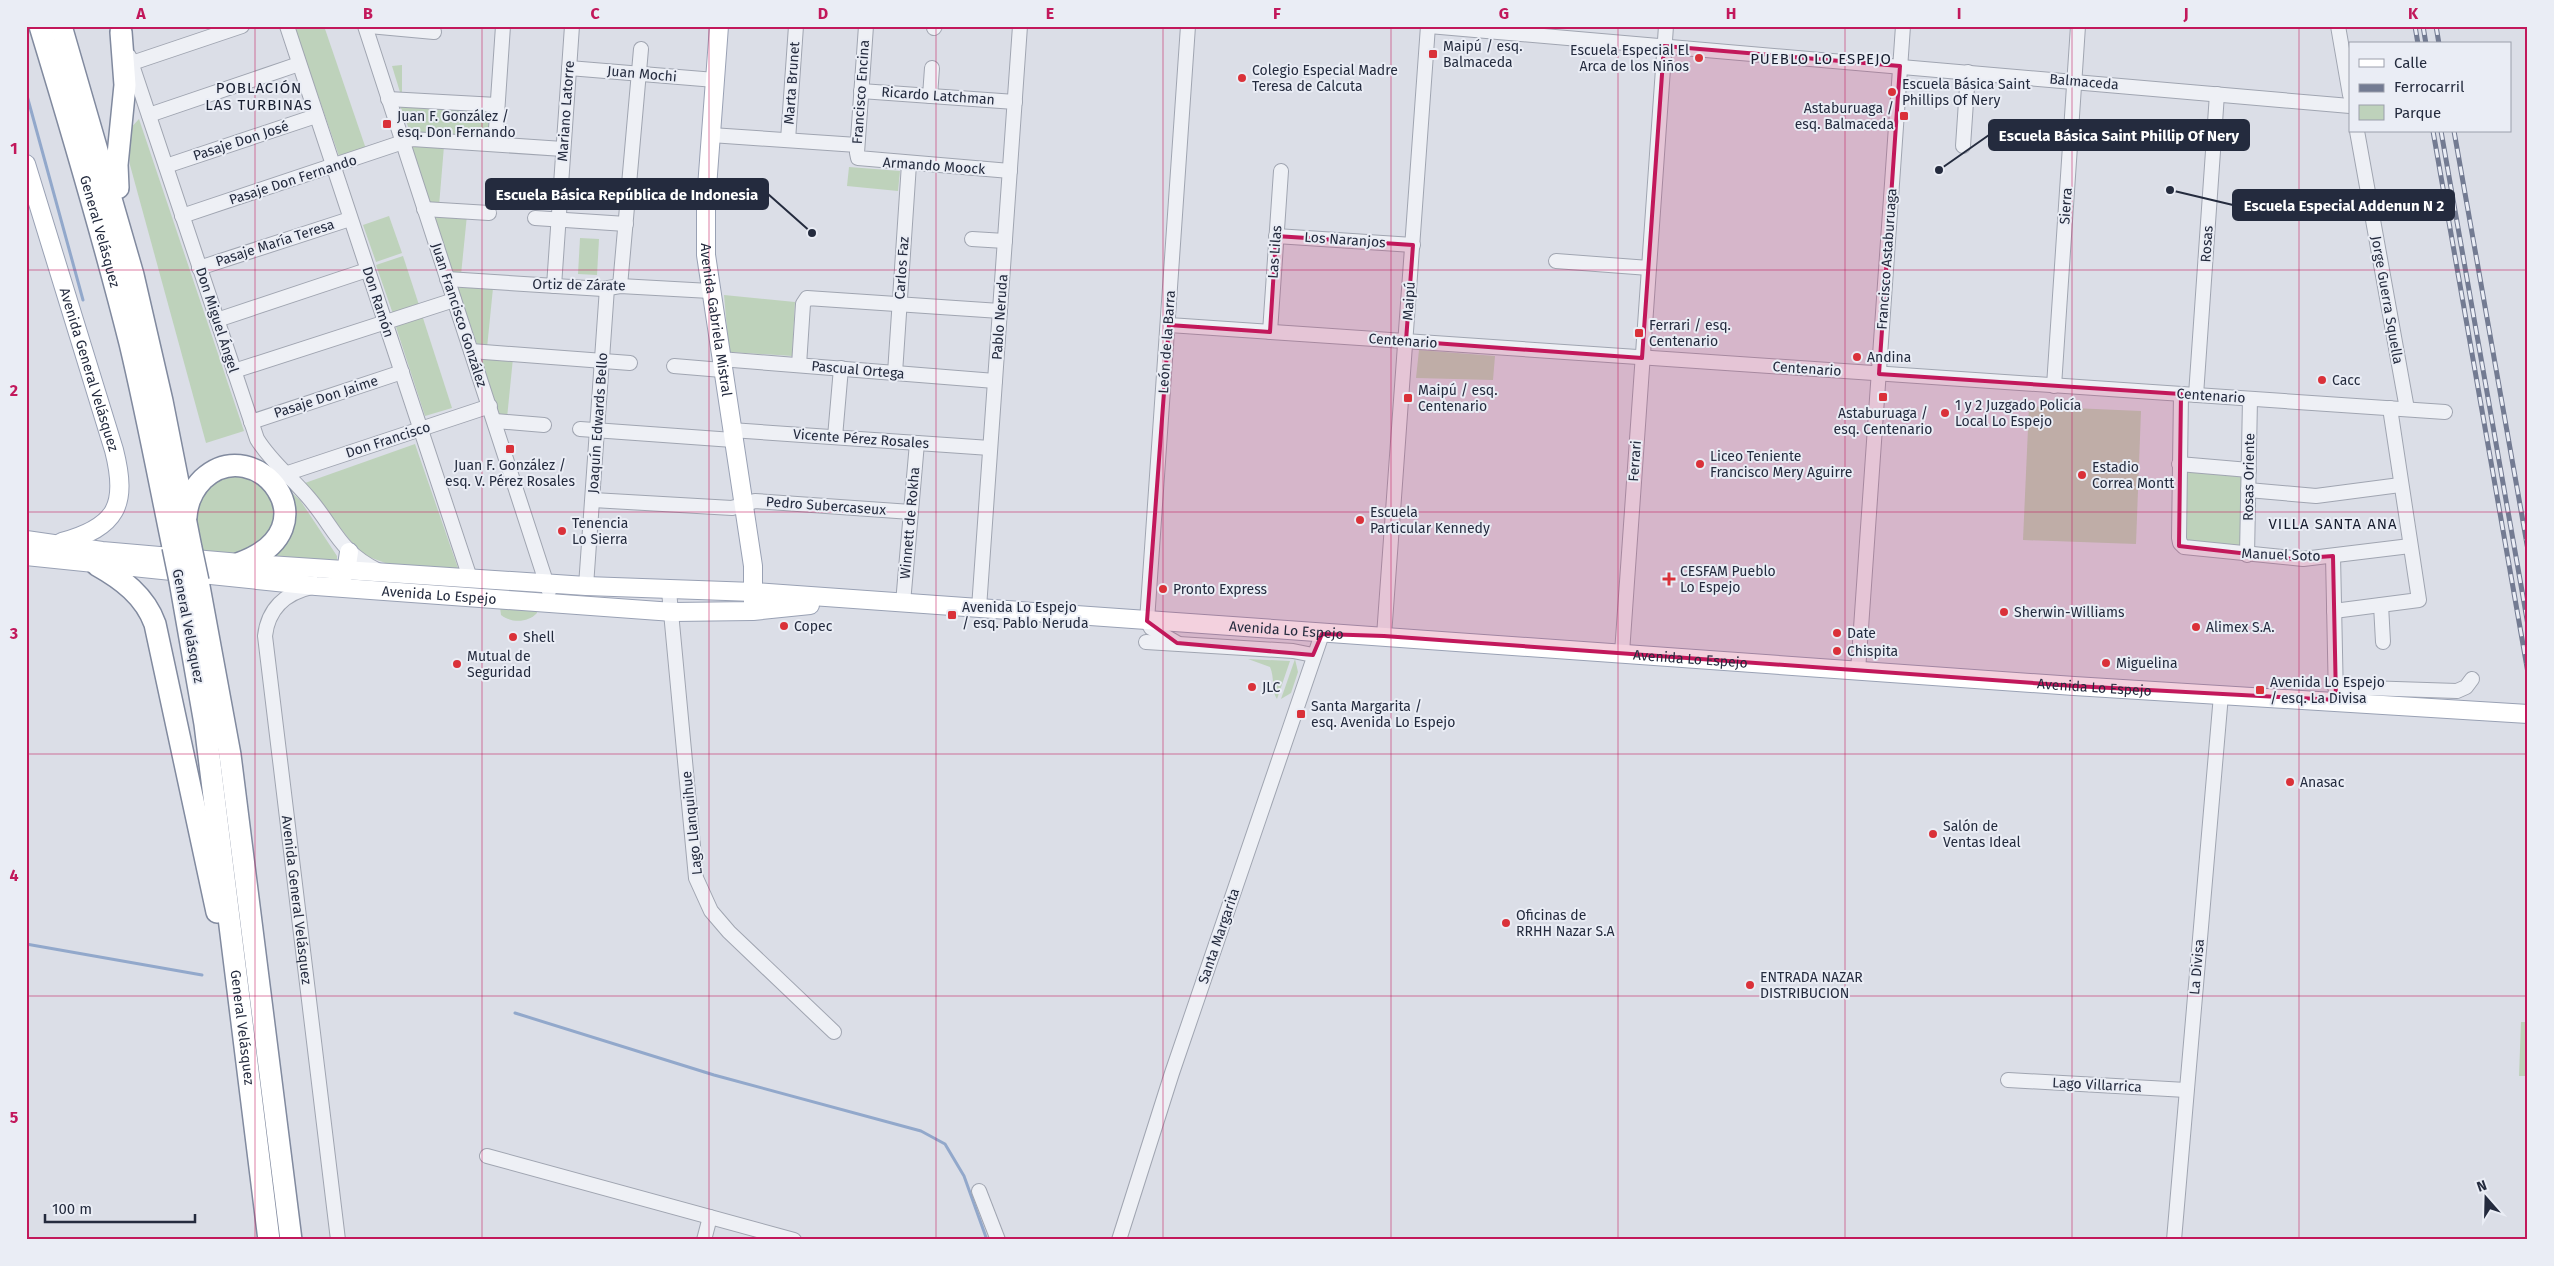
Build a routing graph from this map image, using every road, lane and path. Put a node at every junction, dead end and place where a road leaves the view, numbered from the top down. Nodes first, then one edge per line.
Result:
1 (40, 26) edge
2 (61, 26) edge
3 (66, 26) edge
4 (242, 26) edge
5 (287, 26) edge
6 (365, 26) edge
7 (369, 26) edge
8 (503, 26) edge
9 (572, 26) edge
10 (719, 26) edge
11 (796, 26) edge
12 (866, 26) edge
13 (1020, 26) edge
14 (1188, 26) edge
15 (1429, 26) edge
16 (1666, 26) edge
17 (1903, 26) edge
18 (2078, 26) edge
19 (2338, 26) edge
20 (120, 29) edge
21 (26, 30) edge
22 (434, 32) dead end
23 (1664, 46) junction
24 (641, 49) dead end
25 (70, 54) junction
26 (132, 63) junction
27 (299, 64) junction
28 (1900, 66) junction
29 (569, 68) junction
30 (932, 68) dead end
31 (1968, 72) junction
32 (639, 74) junction
33 (715, 80) junction
34 (2075, 81) junction
35 (2349, 89) edge
36 (59, 90) junction
37 (861, 91) junction
38 (2217, 94) junction
39 (930, 96) junction
40 (388, 99) junction
41 (1015, 102) junction
42 (497, 105) junction
43 (2349, 106) edge
44 (149, 115) junction
45 (316, 116) junction
46 (2357, 132) edge
47 (711, 135) junction
48 (788, 140) junction
49 (402, 142) junction
50 (494, 144) junction
51 (1963, 146) dead end
52 (563, 149) junction
53 (858, 152) junction
54 (26, 164) edge
55 (909, 164) junction
56 (166, 166) junction
57 (333, 167) junction
58 (1010, 171) junction
59 (1281, 171) dead end
60 (424, 209) junction
61 (489, 214) dead end
62 (182, 216) junction
63 (535, 218) dead end
64 (350, 219) junction
65 (558, 219) junction
66 (626, 224) junction
67 (1276, 236) junction
68 (972, 239) dead end
69 (1005, 241) junction
70 (1413, 245) junction
71 (1556, 261) dead end
72 (199, 268) junction
73 (1649, 268) junction
74 (368, 270) junction
75 (133, 275) junction
76 (448, 279) junction
77 (554, 286) junction
78 (613, 287) junction
79 (710, 292) junction
80 (454, 300) junction
81 (899, 304) junction
82 (1000, 311) junction
83 (217, 320) junction
84 (385, 322) junction
85 (1169, 325) junction
86 (1270, 332) junction
87 (1406, 341) junction
88 (472, 351) junction
89 (1642, 358) junction
90 (603, 361) junction
91 (630, 363) dead end
92 (721, 364) junction
93 (799, 365) junction
94 (674, 366) dead end
95 (842, 368) junction
96 (234, 371) junction
97 (402, 372) junction
98 (895, 373) junction
99 (1878, 374) junction
100 (995, 381) junction
101 (2054, 386) junction
102 (2181, 394) junction
103 (2196, 395) junction
104 (2250, 399) junction
105 (490, 406) junction
106 (2390, 408) junction
107 (2407, 409) junction
108 (2445, 412) dead end
109 (495, 421) junction
110 (251, 422) junction
111 (544, 425) dead end
112 (420, 429) junction
113 (580, 429) dead end
114 (598, 430) junction
115 (732, 435) junction
116 (835, 437) junction
117 (917, 443) junction
118 (990, 448) junction
119 (2179, 464) junction
120 (2249, 470) junction
121 (285, 474) junction
122 (2400, 485) junction
123 (2248, 490) junction
124 (593, 500) junction
125 (742, 504) junction
126 (911, 512) junction
127 (186, 522) junction
128 (26, 540) edge
129 (57, 544) junction
130 (2410, 546) junction
131 (182, 547) junction
132 (2247, 555) junction
133 (26, 556) edge
134 (2333, 556) junction
135 (348, 561) junction
136 (240, 563) junction
137 (97, 565) junction
138 (406, 574) junction
139 (470, 578) junction
140 (189, 581) junction
141 (283, 583) junction
142 (547, 583) junction
143 (316, 586) junction
144 (586, 586) junction
145 (670, 591) junction
146 (754, 592) junction
147 (406, 593) junction
148 (853, 600) junction
149 (903, 603) junction
150 (553, 604) junction
151 (2381, 605) junction
152 (979, 608) junction
153 (753, 611) junction
154 (2334, 611) junction
155 (672, 612) junction
156 (1147, 621) junction
157 (1322, 634) junction
158 (1384, 636) junction
159 (1146, 642) dead end
160 (2383, 642) dead end
161 (1176, 643) junction
162 (1622, 653) junction
163 (1314, 655) junction
164 (1858, 671) junction
165 (2472, 679) dead end
166 (2336, 694) junction
167 (2221, 695) junction
168 (2528, 714) edge
169 (834, 1032) dead end
170 (245, 1038) junction
171 (2008, 1080) dead end
172 (2186, 1090) junction
173 (486, 1156) dead end
174 (979, 1191) dead end
175 (710, 1217) junction
176 (269, 1240) edge
177 (291, 1240) edge
178 (338, 1240) edge
179 (704, 1240) edge
180 (794, 1240) edge
181 (998, 1240) edge
182 (1119, 1240) edge
183 (2174, 1240) edge

1 - 36 highway, General Velásquez
2 - 25 highway, General Velásquez
3 - 25 highway
4 - 26 street
5 - 27 street, Don Ramón
6 - 40 street, Juan Francisco González
7 - 22 street
8 - 42 street
9 - 29 street, Mariano Latorre
10 - 33 main road, Avenida Gabriela Mistral
11 - 48 street, Marta Brunet
12 - 37 street, Francisco Encina
13 - 41 street, Pablo Neruda
14 - 85 street, León de la Barra
15 - 23 street, Balmaceda
15 - 70 street, Maipú
16 - 23 street, Ferrari
17 - 28 street, Francisco Astaburuaga
18 - 34 street, Sierra
19 - 35 street
20 - 26 street, Don Miguel Ángel
20 - 75 highway
21 - 36 highway
23 - 28 street, Balmaceda
23 - 73 street, Ferrari
24 - 32 street, Joaquín Edwards Bello
25 - 75 highway, General Velásquez
26 - 44 street, Don Miguel Ángel
27 - 44 street
27 - 45 street, Don Ramón
28 - 31 street, Balmaceda
28 - 99 street, Francisco Astaburuaga
29 - 32 street, Juan Mochi
29 - 52 street, Mariano Latorre
30 - 39 street
31 - 34 street, Balmaceda
31 - 51 street
32 - 33 street, Juan Mochi
32 - 66 street, Joaquín Edwards Bello
33 - 47 main road, Avenida Gabriela Mistral
34 - 38 street, Balmaceda
34 - 101 street, Sierra
36 - 131 highway, General Velásquez
37 - 39 street, Ricardo Latchman
37 - 53 street, Francisco Encina
38 - 43 street, Balmaceda
38 - 103 street, Rosas
39 - 41 street, Ricardo Latchman
40 - 42 street
40 - 49 street, Juan Francisco González
41 - 58 street, Pablo Neruda
42 - 50 street
44 - 56 street, Don Miguel Ángel
45 - 56 street, Pasaje Don José
45 - 57 street, Don Ramón
46 - 107 street, Jorge Guerra Squella
47 - 48 street, Armando Moock
47 - 79 main road, Avenida Gabriela Mistral
48 - 53 street, Armando Moock
49 - 50 street, Pasaje Don Fernando
49 - 57 street, Pasaje Don Fernando
49 - 60 street, Juan Francisco González
50 - 52 street, Pasaje Don Fernando
52 - 65 street, Mariano Latorre
53 - 55 street, Armando Moock
54 - 129 main road, Avenida General Velásquez
55 - 58 street, Armando Moock
55 - 81 street, Carlos Faz
56 - 62 street, Don Miguel Ángel
57 - 62 street, Pasaje Don Fernando
57 - 64 street, Don Ramón
58 - 69 street, Pablo Neruda
59 - 67 street, Las Lilas
60 - 61 street
60 - 76 street, Juan Francisco González
62 - 72 street, Don Miguel Ángel
63 - 65 street
64 - 72 street, Pasaje María Teresa
64 - 74 street, Don Ramón
65 - 66 street
65 - 77 street, Mariano Latorre
66 - 78 street, Joaquín Edwards Bello
67 - 70 street, Los Naranjos
67 - 86 street, Las Lilas
68 - 69 street
69 - 82 street, Pablo Neruda
70 - 87 street, Maipú
71 - 73 street
72 - 83 street, Don Miguel Ángel
73 - 89 street, Ferrari
74 - 83 street
74 - 84 street, Don Ramón
75 - 127 highway, General Velásquez
76 - 77 street, Ortiz de Zárate
76 - 80 street, Juan Francisco González
77 - 78 street, Ortiz de Zárate
78 - 79 street, Ortiz de Zárate
78 - 90 street, Joaquín Edwards Bello
79 - 92 main road, Avenida Gabriela Mistral
80 - 84 street
80 - 88 street, Juan Francisco González
81 - 82 street
81 - 93 street
81 - 98 street, Carlos Faz
82 - 100 street, Pablo Neruda
83 - 96 street, Don Miguel Ángel
84 - 96 street
84 - 97 street, Don Ramón
85 - 86 street, Centenario
85 - 156 street, León de la Barra
86 - 87 street, Centenario
87 - 89 street, Centenario
87 - 158 street, Maipú
88 - 90 street
88 - 105 street, Juan Francisco González
89 - 99 street, Centenario
89 - 162 street, Ferrari
90 - 91 street
90 - 114 street, Joaquín Edwards Bello
92 - 93 street, Pascual Ortega
92 - 94 street, Pascual Ortega
92 - 115 main road, Avenida Gabriela Mistral
93 - 95 street, Pascual Ortega
95 - 98 street, Pascual Ortega
95 - 116 street
96 - 110 street, Don Miguel Ángel
97 - 110 street, Pasaje Don Jaime
97 - 112 street, Don Ramón
98 - 100 street, Pascual Ortega
99 - 101 street, Centenario
99 - 164 street, Francisco Astaburuaga
100 - 118 street, Pablo Neruda
101 - 102 street, Centenario
102 - 103 street, Centenario
102 - 119 street
103 - 104 street, Centenario
104 - 106 street, Centenario
104 - 120 street, Rosas Oriente
105 - 109 street, Juan Francisco González
105 - 112 street, Don Francisco
106 - 107 street, Centenario
106 - 122 street
107 - 108 street, Centenario
109 - 111 street
109 - 142 street, Juan Francisco González
110 - 121 street, Don Miguel Ángel
112 - 121 street, Don Francisco
112 - 139 street, Don Ramón
113 - 114 street, Vicente Pérez Rosales
114 - 115 street, Vicente Pérez Rosales
114 - 124 street, Joaquín Edwards Bello
115 - 116 street, Vicente Pérez Rosales
115 - 125 main road, Avenida Gabriela Mistral
116 - 117 street, Vicente Pérez Rosales
117 - 118 street, Vicente Pérez Rosales
117 - 126 street, Winnett de Rokha
118 - 152 street, Pablo Neruda
119 - 120 street
119 - 132 street, Manuel Soto
120 - 123 street, Rosas Oriente
121 - 135 street, Don Miguel Ángel
122 - 123 street
122 - 130 street
123 - 132 street, Rosas Oriente
124 - 125 street, Pedro Subercaseux
124 - 144 street, Joaquín Edwards Bello
125 - 126 street, Pedro Subercaseux
125 - 146 main road, Avenida Gabriela Mistral
126 - 149 street, Winnett de Rokha
127 - 131 highway, General Velásquez
127 - 136 highway
128 - 129 main road, Avenida Lo Espejo
129 - 136 main road, Avenida Lo Espejo
130 - 134 street, Manuel Soto
130 - 151 street
131 - 140 highway, General Velásquez, bridge
132 - 134 street, Manuel Soto
133 - 137 main road, Avenida Lo Espejo
134 - 154 street
135 - 136 main road, Avenida Lo Espejo
135 - 138 main road, Avenida Lo Espejo
135 - 141 main road
137 - 141 main road, Avenida Lo Espejo
137 - 170 highway
138 - 139 main road, Avenida Lo Espejo
138 - 147 main road
139 - 142 main road, Avenida Lo Espejo
140 - 170 highway, General Velásquez
140 - 177 highway, General Velásquez
141 - 143 main road, Avenida Lo Espejo
142 - 144 main road, Avenida Lo Espejo
142 - 150 street, Juan Francisco González
143 - 147 main road, Avenida Lo Espejo
143 - 178 street, Avenida General Velásquez
144 - 145 main road, Avenida Lo Espejo
145 - 146 main road, Avenida Lo Espejo
145 - 155 street, Lago Llanquihue
146 - 148 main road, Avenida Lo Espejo
146 - 153 main road, Avenida Gabriela Mistral
147 - 150 main road, Avenida Lo Espejo
148 - 149 main road, Avenida Lo Espejo
148 - 153 main road, Avenida Lo Espejo
149 - 152 main road, Avenida Lo Espejo
150 - 155 main road, Avenida Lo Espejo
151 - 154 street
151 - 160 street
152 - 156 main road, Avenida Lo Espejo
153 - 155 main road, Avenida Lo Espejo
154 - 166 street
155 - 169 street, Lago Llanquihue
156 - 157 main road, Avenida Lo Espejo
156 - 161 street
157 - 158 main road, Avenida Lo Espejo
157 - 163 street, Santa Margarita
158 - 162 main road, Avenida Lo Espejo
159 - 161 street, Avenida Lo Espejo
161 - 163 street, Avenida Lo Espejo
162 - 164 main road, Avenida Lo Espejo
163 - 182 street, Santa Margarita
164 - 167 main road, Avenida Lo Espejo
165 - 166 street
166 - 167 main road, Avenida Lo Espejo
166 - 168 main road, Avenida Lo Espejo
167 - 172 street, La Divisa
170 - 176 highway, General Velásquez
171 - 172 street, Lago Villarrica
172 - 183 street, La Divisa
173 - 175 street
174 - 181 street
175 - 179 street
175 - 180 street

